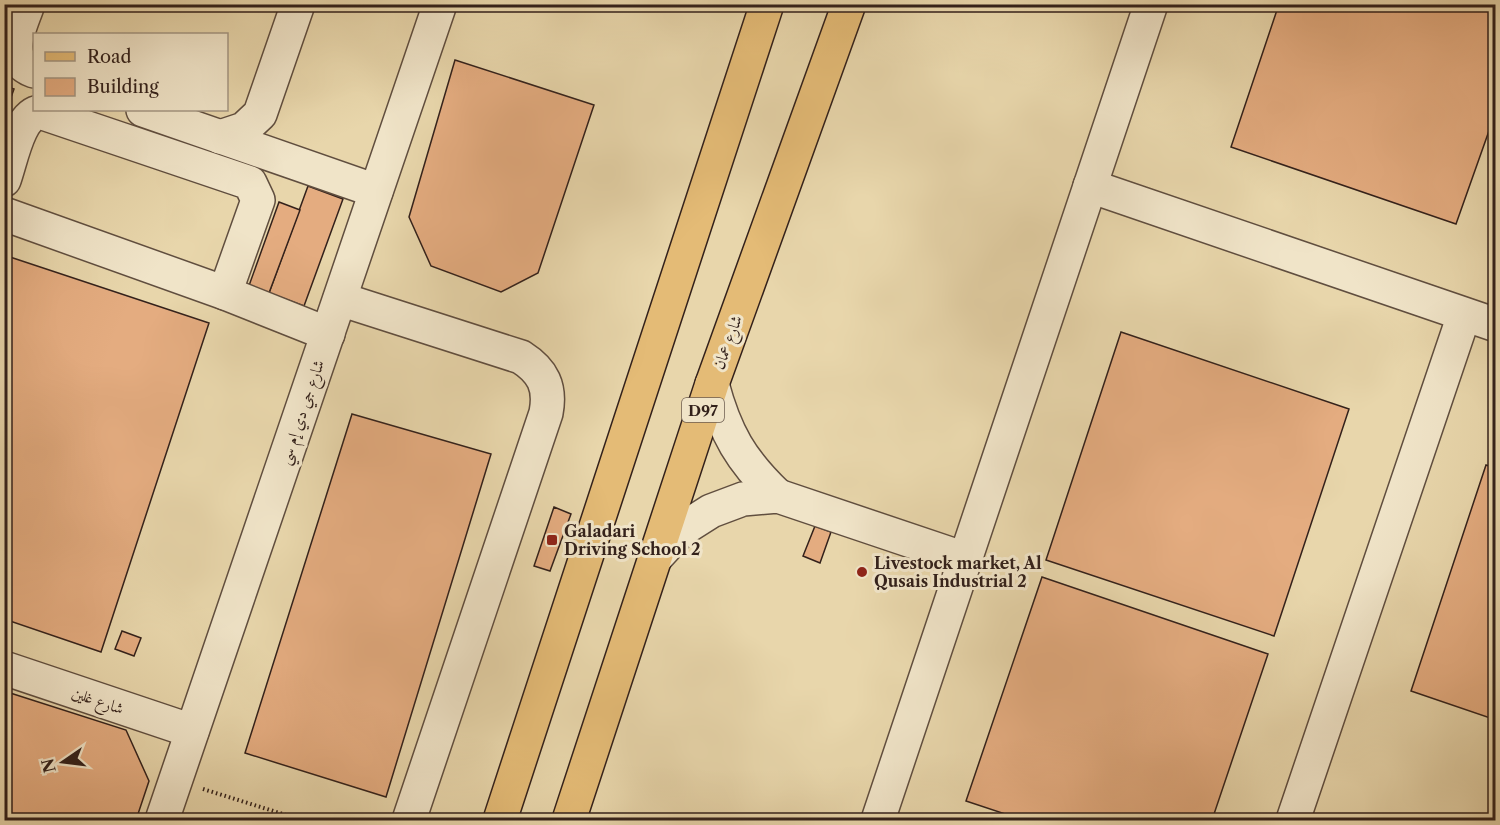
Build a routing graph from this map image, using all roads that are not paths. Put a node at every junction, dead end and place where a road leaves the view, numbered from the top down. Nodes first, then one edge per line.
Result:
1 (28, 4) edge
2 (298, 4) edge
3 (440, 4) edge
4 (767, 4) edge
5 (849, 4) edge
6 (1151, 4) edge
7 (33, 70) edge
8 (146, 111) edge
9 (220, 137) junction
10 (4, 180) edge
11 (1090, 186) junction
12 (376, 191) junction
13 (4, 214) edge
14 (225, 293) junction
15 (340, 300) junction
16 (1464, 315) junction
17 (1496, 325) edge
18 (328, 334) junction
19 (711, 384) junction
20 (778, 496) junction
21 (657, 556) junction
22 (965, 559) junction
23 (4, 668) edge
24 (192, 731) junction
25 (162, 820) edge
26 (409, 820) edge
27 (500, 820) edge
28 (569, 820) edge
29 (878, 820) edge
30 (1293, 820) edge

1 - 7 street
2 - 9 street
3 - 12 street, شارع جي دي إم سي
4 - 27 main road
5 - 19 main road, شارع عمان / D97
6 - 11 street
8 - 9 street
9 - 12 street
10 - 14 street
11 - 16 street
11 - 22 street
12 - 15 street, شارع جي دي إم سي
13 - 14 street
14 - 18 street
15 - 18 street, شارع جي دي إم سي
15 - 26 street
16 - 17 street
16 - 30 street
18 - 24 street, شارع جي دي إم سي
19 - 20 street
19 - 21 main road, شارع عمان / D97
20 - 21 street
20 - 22 street
21 - 28 main road, شارع عمان / D97
22 - 29 street
23 - 24 street, شارع غلين
24 - 25 street, شارع جي دي إم سي

